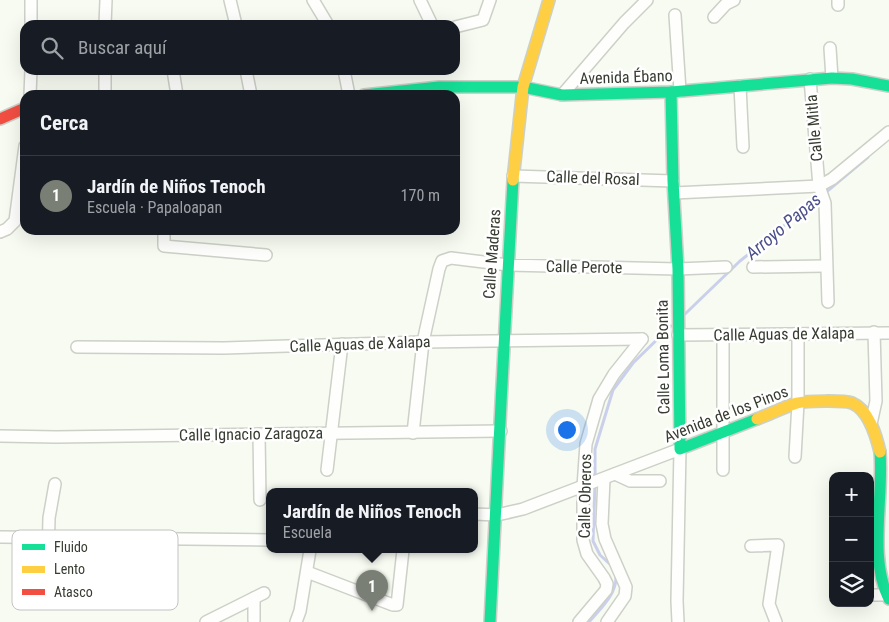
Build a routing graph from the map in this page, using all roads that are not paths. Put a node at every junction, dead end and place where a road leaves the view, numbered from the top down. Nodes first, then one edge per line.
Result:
1 (31, 0) edge
2 (106, 0) edge
3 (230, 0) edge
4 (313, 0) edge
5 (420, 0) edge
6 (490, 0) edge
7 (549, 0) edge
8 (647, 0) edge
9 (734, 0) edge
10 (675, 15) dead end
11 (714, 17) dead end
12 (31, 20) edge
13 (105, 20) edge
14 (235, 20) edge
15 (325, 20) edge
16 (430, 20) edge
17 (460, 26) edge
18 (830, 48) dead end
19 (30, 75) edge
20 (105, 75) edge
21 (175, 75) edge
22 (247, 75) edge
23 (345, 75) edge
24 (832, 78) junction
25 (810, 79) junction
26 (740, 86) junction
27 (889, 86) edge
28 (523, 87) junction
29 (30, 90) edge
30 (105, 90) edge
31 (176, 90) edge
32 (250, 90) edge
33 (348, 90) edge
34 (411, 90) edge
35 (676, 92) junction
36 (562, 95) junction
37 (20, 110) edge
38 (0, 120) edge
39 (889, 132) edge
40 (744, 147) dead end
41 (513, 176) junction
42 (673, 181) junction
43 (20, 184) edge
44 (821, 192) junction
45 (674, 193) junction
46 (0, 232) edge
47 (164, 235) edge
48 (266, 255) dead end
49 (508, 265) junction
50 (826, 266) junction
51 (726, 267) dead end
52 (753, 267) dead end
53 (678, 269) junction
54 (828, 302) dead end
55 (874, 332) junction
56 (889, 333) edge
57 (678, 335) junction
58 (724, 335) junction
59 (798, 335) junction
60 (642, 339) joint
61 (503, 341) junction
62 (423, 342) junction
63 (342, 344) junction
64 (77, 347) dead end
65 (798, 403) junction
66 (871, 424) junction
67 (501, 431) junction
68 (723, 432) junction
69 (332, 433) junction
70 (413, 433) junction
71 (259, 434) junction
72 (0, 436) edge
73 (680, 449) junction
74 (885, 454) edge
75 (795, 457) dead end
76 (327, 470) dead end
77 (724, 470) dead end
78 (598, 481) junction
79 (660, 481) dead end
80 (55, 484) dead end
81 (260, 500) dead end
82 (478, 514) edge
83 (497, 515) junction
84 (49, 530) edge
85 (178, 539) edge
86 (266, 540) edge
87 (751, 546) dead end
88 (309, 553) edge
89 (403, 553) edge
90 (307, 572) junction
91 (874, 595) edge
92 (888, 597) edge
93 (254, 620) dead end
94 (206, 622) edge
95 (296, 622) edge
96 (490, 622) edge
97 (579, 622) edge
98 (607, 622) edge
99 (678, 622) edge
100 (776, 622) edge

1 - 12 street
2 - 13 street
3 - 14 street
4 - 15 street
5 - 16 street
6 - 17 street
7 - 28 street, Calle Maderas
8 - 36 street
9 - 11 street
10 - 35 street
18 - 24 street
19 - 29 street
20 - 30 street
21 - 31 street
22 - 32 street
23 - 33 street
24 - 25 street, Avenida Ébano
24 - 27 street, Avenida Ébano
25 - 26 street, Avenida Ébano
25 - 44 street, Calle Mitla
26 - 35 street, Avenida Ébano
26 - 40 street
28 - 34 street, Avenida Ébano
28 - 36 street, Avenida Ébano
28 - 41 street, Calle Maderas
35 - 36 street, Avenida Ébano
35 - 42 street, Calle Loma Bonita
37 - 38 street
39 - 44 street
41 - 42 street, Calle del Rosal
41 - 49 street, Calle Maderas
42 - 45 street, Calle Loma Bonita
43 - 46 street
44 - 45 street
44 - 50 street, Calle Mitla
45 - 53 street, Calle Loma Bonita
47 - 48 street
49 - 53 street, Calle Perote
49 - 61 street, Calle Maderas
49 - 62 street, Calle Perote
50 - 52 street
50 - 54 street, Calle Mitla
51 - 53 street, Calle Perote
53 - 57 street, Calle Loma Bonita
55 - 56 street, Calle Aguas de Xalapa
55 - 59 street, Calle Aguas de Xalapa
55 - 66 street
57 - 58 street, Calle Aguas de Xalapa
57 - 73 street, Calle Loma Bonita
58 - 59 street, Calle Aguas de Xalapa
58 - 68 street
59 - 65 street
60 - 61 street, Calle Aguas de Xalapa
60 - 78 street, Calle Obreros
61 - 62 street, Calle Aguas de Xalapa
61 - 67 street, Calle Maderas
62 - 63 street, Calle Aguas de Xalapa
62 - 70 street
63 - 64 street, Calle Aguas de Xalapa
63 - 69 street
65 - 66 street, Avenida de los Pinos
65 - 68 street, Avenida de los Pinos
65 - 75 street
66 - 74 street, Avenida de los Pinos
67 - 70 street, Calle Ignacio Zaragoza
67 - 83 street, Calle Maderas
68 - 73 street, Avenida de los Pinos
68 - 77 street
69 - 70 street, Calle Ignacio Zaragoza
69 - 71 street, Calle Ignacio Zaragoza
69 - 76 street
71 - 72 street, Calle Ignacio Zaragoza
71 - 81 street
73 - 78 street, Avenida de los Pinos
73 - 99 street, Calle Loma Bonita
74 - 92 street, Avenida de los Pinos
78 - 79 street
78 - 83 street, Avenida de los Pinos
78 - 97 street, Calle Obreros
78 - 98 street, Calle Obreros
80 - 84 street
82 - 83 street, Avenida de los Pinos
83 - 96 street, Calle Maderas
85 - 86 street
87 - 100 street
88 - 90 street
89 - 90 street
90 - 95 street
91 - 92 street
93 - 94 street

